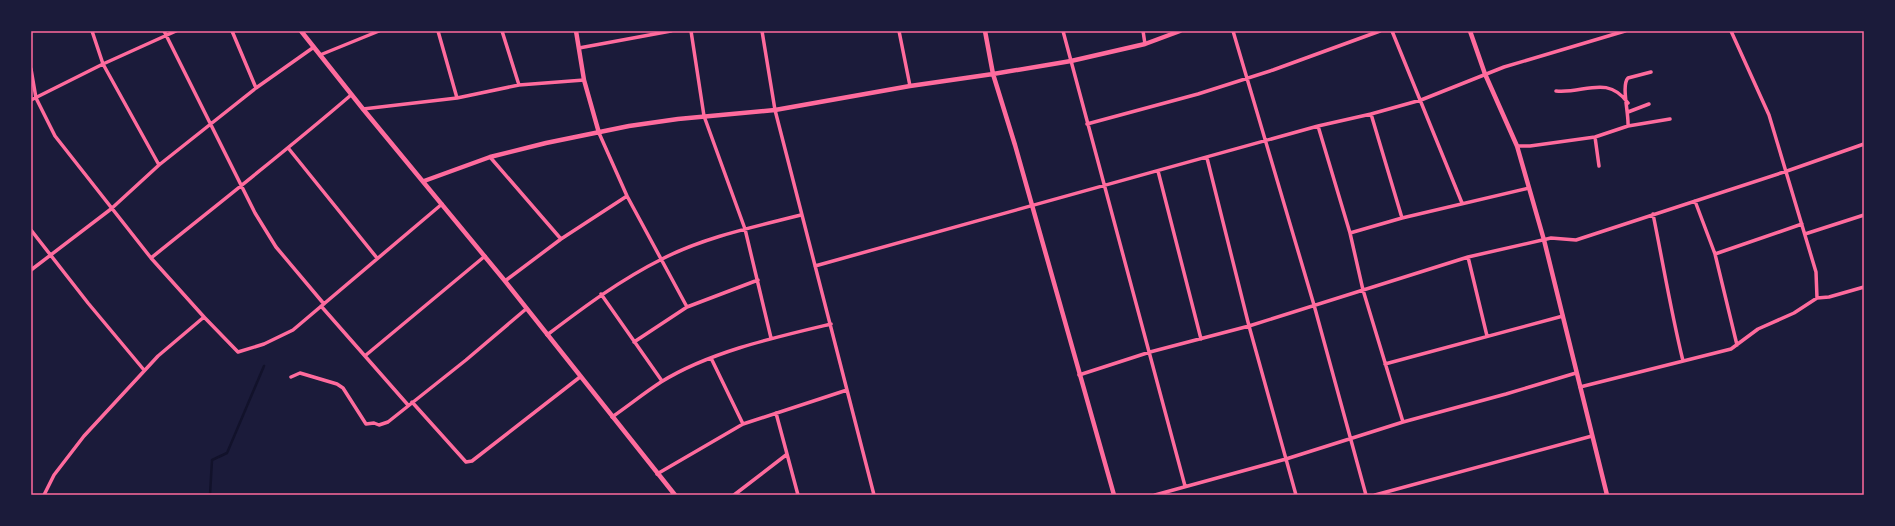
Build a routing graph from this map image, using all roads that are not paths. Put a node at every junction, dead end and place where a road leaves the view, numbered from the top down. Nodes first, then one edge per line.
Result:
1 (92, 31) edge
2 (164, 31) edge
3 (176, 31) edge
4 (232, 31) edge
5 (302, 31) edge
6 (379, 31) edge
7 (438, 31) edge
8 (502, 31) edge
9 (576, 31) edge
10 (670, 31) edge
11 (691, 31) edge
12 (762, 31) edge
13 (899, 31) edge
14 (985, 31) edge
15 (1063, 31) edge
16 (1143, 31) edge
17 (1180, 31) edge
18 (1233, 31) edge
19 (1380, 31) edge
20 (1392, 31) edge
21 (1470, 31) edge
22 (1608, 31) edge
23 (1625, 31) edge
24 (1731, 31) edge
25 (166, 36) junction
26 (1610, 36) junction
27 (1145, 44) junction
28 (314, 47) junction
29 (579, 48) junction
30 (320, 55) junction
31 (1071, 61) junction
32 (103, 64) junction
33 (31, 69) edge
34 (1651, 72) dead end
35 (993, 74) junction
36 (1485, 74) junction
37 (1247, 78) junction
38 (584, 80) junction
39 (519, 85) junction
40 (910, 86) junction
41 (256, 88) junction
42 (1556, 91) dead end
43 (351, 95) junction
44 (36, 98) junction
45 (457, 98) junction
46 (31, 100) edge
47 (1421, 100) junction
48 (1628, 102) junction
49 (1649, 104) dead end
50 (362, 109) junction
51 (775, 110) junction
52 (1628, 112) junction
53 (1371, 114) junction
54 (704, 116) junction
55 (1670, 119) dead end
56 (1087, 124) junction
57 (212, 125) junction
58 (1318, 126) junction
59 (1628, 126) junction
60 (599, 133) junction
61 (1595, 137) junction
62 (1264, 141) junction
63 (1864, 144) edge
64 (1516, 146) junction
65 (289, 149) junction
66 (490, 157) junction
67 (1207, 158) junction
68 (159, 165) junction
69 (1600, 166) dead end
70 (1158, 171) junction
71 (1787, 171) junction
72 (424, 182) junction
73 (242, 184) junction
74 (1103, 186) junction
75 (1529, 188) junction
76 (627, 196) junction
77 (1695, 200) junction
78 (1462, 203) junction
79 (442, 204) junction
80 (1031, 206) junction
81 (112, 209) junction
82 (1653, 214) junction
83 (802, 215) junction
84 (1864, 215) edge
85 (1402, 218) junction
86 (1802, 224) junction
87 (745, 229) junction
88 (31, 230) edge
89 (1350, 233) junction
90 (1805, 234) junction
91 (561, 239) junction
92 (1544, 240) junction
93 (1715, 254) junction
94 (50, 256) junction
95 (484, 256) junction
96 (1468, 257) junction
97 (151, 258) junction
98 (377, 258) junction
99 (662, 259) junction
100 (815, 266) junction
101 (31, 270) edge
102 (758, 280) junction
103 (505, 281) junction
104 (1864, 287) edge
105 (1363, 290) junction
106 (601, 294) junction
107 (1817, 298) junction
108 (322, 305) junction
109 (1314, 305) junction
110 (687, 307) junction
111 (526, 309) junction
112 (1563, 316) junction
113 (204, 317) junction
114 (831, 324) junction
115 (1248, 326) junction
116 (547, 335) junction
117 (1487, 336) junction
118 (771, 338) junction
119 (1201, 339) junction
120 (634, 342) junction
121 (1737, 345) junction
122 (1150, 352) junction
123 (366, 355) junction
124 (711, 358) junction
125 (1683, 361) junction
126 (1385, 364) junction
127 (144, 370) junction
128 (1576, 373) junction
129 (1078, 375) junction
130 (291, 377) dead end
131 (580, 377) junction
132 (662, 381) junction
133 (1580, 387) junction
134 (847, 390) junction
135 (412, 402) junction
136 (408, 405) junction
137 (776, 413) junction
138 (612, 417) junction
139 (1403, 422) junction
140 (743, 424) junction
141 (1592, 436) junction
142 (1350, 439) junction
143 (786, 455) junction
144 (1286, 459) junction
145 (657, 474) junction
146 (1185, 486) junction
147 (44, 495) edge
148 (674, 495) edge
149 (734, 495) edge
150 (798, 495) edge
151 (874, 495) edge
152 (1114, 495) edge
153 (1155, 495) edge
154 (1296, 495) edge
155 (1366, 495) edge
156 (1375, 495) edge
157 (1607, 495) edge

1 - 32 street
2 - 25 street
3 - 25 street
4 - 41 street
5 - 28 street
6 - 30 street
7 - 45 street
8 - 39 street
9 - 29 street
10 - 29 street
11 - 54 street
12 - 51 street
13 - 40 street
14 - 35 street
15 - 31 street
16 - 27 street
17 - 27 street
18 - 37 street
19 - 37 street
20 - 47 street
21 - 36 street
22 - 26 street
23 - 26 street
24 - 71 street
25 - 32 street
25 - 57 street
26 - 36 street
27 - 31 street
28 - 30 street
28 - 41 street
29 - 38 street
30 - 43 street
31 - 35 street
31 - 56 street
32 - 44 street
32 - 68 street
33 - 44 street
34 - 48 street
35 - 40 street
35 - 80 street
36 - 47 street
36 - 64 street
37 - 56 street
37 - 62 street
38 - 39 street
38 - 60 street
39 - 45 street
40 - 51 street
41 - 57 street
42 - 48 street
43 - 50 street
43 - 65 street
44 - 46 street
44 - 81 street
45 - 50 street
47 - 53 street
47 - 78 street
48 - 52 street
49 - 52 street
50 - 72 street
51 - 54 street
51 - 83 street
52 - 59 street
53 - 58 street
53 - 85 street
54 - 60 street
54 - 87 street
55 - 59 street
56 - 74 street
57 - 68 street
57 - 73 street
58 - 62 street
58 - 89 street
59 - 61 street
60 - 66 street
60 - 76 street
61 - 64 street
61 - 69 street
62 - 67 street
62 - 109 street
63 - 71 street
64 - 75 street
65 - 73 street
65 - 98 street
66 - 72 street
66 - 91 street
67 - 70 street
67 - 115 street
68 - 81 street
70 - 74 street
70 - 119 street
71 - 77 street
71 - 86 street
72 - 79 street
73 - 97 street
73 - 108 street
74 - 80 street
74 - 122 street
75 - 78 street
75 - 92 street
76 - 91 street
76 - 99 street
77 - 82 street
77 - 93 street
78 - 85 street
79 - 95 street
79 - 98 street
80 - 100 street
80 - 129 street
81 - 94 street
81 - 97 street
82 - 92 street
82 - 125 street
83 - 87 street
83 - 100 street
84 - 90 street
85 - 89 street
86 - 90 street
86 - 93 street
87 - 99 street
87 - 102 street
88 - 94 street
89 - 105 street
90 - 107 street
91 - 103 street
92 - 96 street
92 - 112 street
93 - 121 street
94 - 101 street
94 - 127 street
95 - 103 street
95 - 123 street
96 - 105 street
96 - 117 street
97 - 113 street
98 - 108 street
99 - 106 street
99 - 110 street
100 - 114 street
102 - 110 street
102 - 118 street
103 - 111 street
104 - 107 street
105 - 109 street
105 - 126 street
106 - 116 street
106 - 120 street
107 - 121 street
108 - 113 street
108 - 123 street
109 - 115 street
109 - 142 street
110 - 120 street
111 - 116 street
111 - 135 street
112 - 117 street
112 - 128 street
113 - 127 street
114 - 118 street
114 - 134 street
115 - 119 street
115 - 144 street
116 - 131 street
117 - 126 street
118 - 124 street
119 - 122 street
120 - 132 street
121 - 125 street
122 - 129 street
122 - 146 street
123 - 136 street
124 - 132 street
124 - 140 street
125 - 133 street
126 - 139 street
127 - 147 street
128 - 133 street
128 - 139 street
129 - 152 street
130 - 136 street
131 - 135 street
131 - 138 street
132 - 138 street
133 - 141 street
134 - 137 street
134 - 151 street
135 - 136 street
137 - 140 street
137 - 143 street
138 - 145 street
139 - 142 street
140 - 145 street
141 - 156 street
141 - 157 street
142 - 144 street
142 - 155 street
143 - 149 street
143 - 150 street
144 - 146 street
144 - 154 street
145 - 148 street
146 - 153 street

